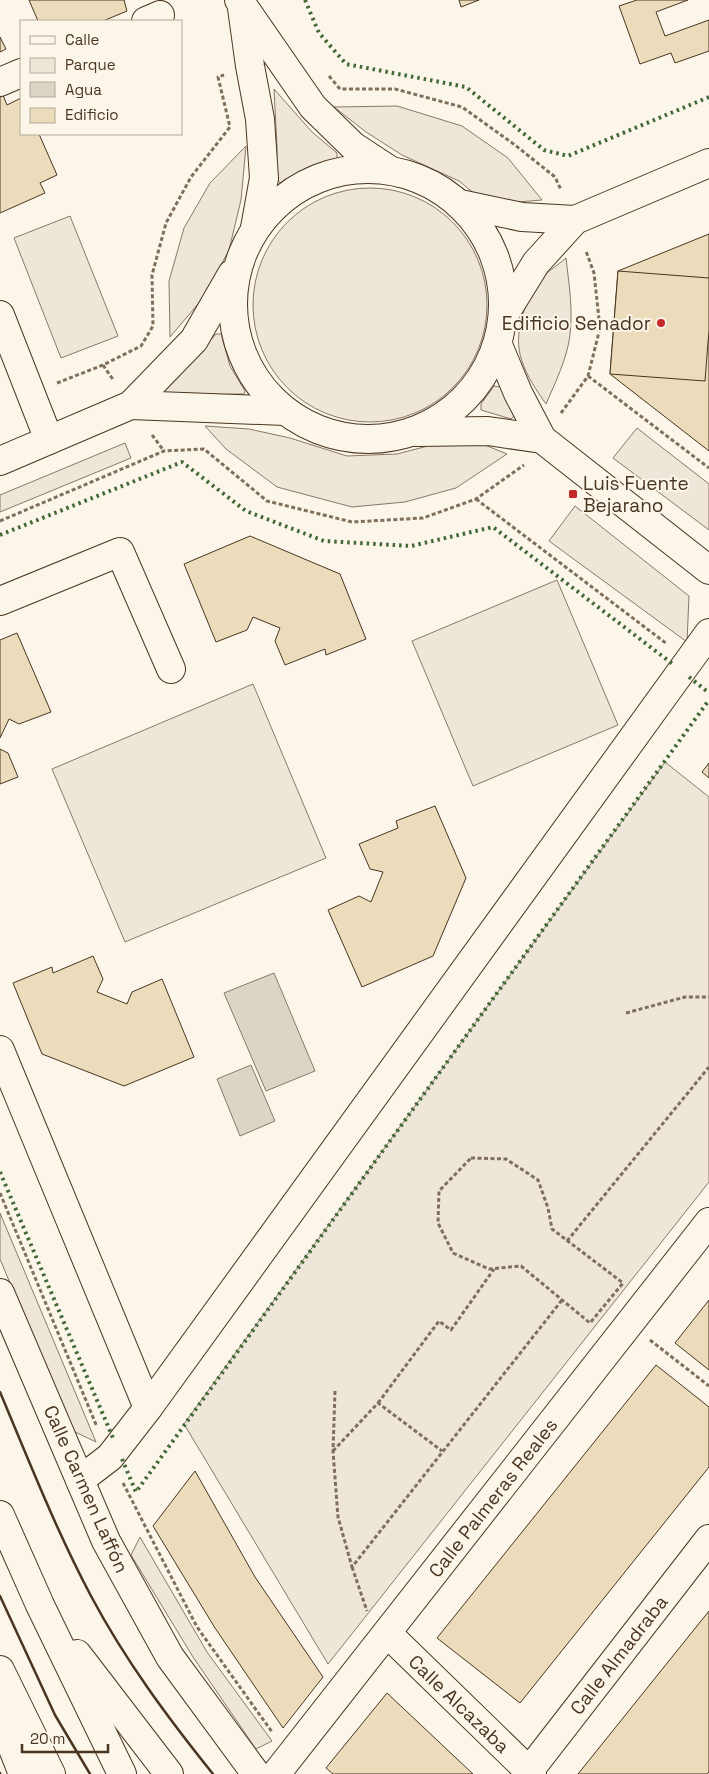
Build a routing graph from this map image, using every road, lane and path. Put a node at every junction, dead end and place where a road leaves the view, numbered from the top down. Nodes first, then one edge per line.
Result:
1 (240, 2) edge
2 (250, 66) junction
3 (20, 73) edge
4 (328, 75) dead end
5 (0, 82) edge
6 (709, 163) edge
7 (388, 170) junction
8 (460, 204) junction
9 (574, 220) junction
10 (256, 228) junction
11 (239, 262) junction
12 (0, 315) edge
13 (504, 315) junction
14 (498, 345) junction
15 (102, 365) dead end
16 (588, 376) junction
17 (131, 405) junction
18 (285, 411) junction
19 (412, 432) junction
20 (542, 439) junction
21 (49, 440) junction
22 (0, 460) edge
23 (709, 468) edge
24 (476, 499) junction
25 (0, 521) edge
26 (709, 569) edge
27 (0, 601) edge
28 (709, 633) edge
29 (689, 661) junction
30 (171, 669) dead end
31 (709, 997) edge
32 (626, 1013) dead end
33 (0, 1050) edge
34 (709, 1067) edge
35 (0, 1193) edge
36 (709, 1222) edge
37 (568, 1241) junction
38 (494, 1268) junction
39 (0, 1293) edge
40 (562, 1300) junction
41 (605, 1305) junction
42 (629, 1324) junction
43 (709, 1386) edge
44 (335, 1391) dead end
45 (378, 1403) junction
46 (148, 1408) junction
47 (333, 1451) junction
48 (442, 1451) junction
49 (110, 1457) junction
50 (80, 1480) junction
51 (0, 1515) edge
52 (709, 1539) edge
53 (352, 1567) junction
54 (40, 1606) junction
55 (378, 1624) junction
56 (0, 1670) edge
57 (0, 1716) edge
58 (283, 1766) edge
59 (530, 1773) edge
60 (23, 1774) edge
61 (51, 1774) edge
62 (122, 1774) edge
63 (169, 1774) edge
64 (256, 1774) edge

1 - 2 main road
1 - 7 main road
2 - 10 main road
2 - 15 path
3 - 5 main road
4 - 9 path
6 - 9 main road
7 - 8 main road
7 - 10 main road
8 - 9 main road
8 - 13 main road
9 - 13 main road
9 - 16 path
10 - 11 main road
11 - 17 main road
11 - 18 main road
12 - 21 main road
13 - 14 main road
14 - 19 main road
14 - 20 main road
16 - 20 path
16 - 23 path
17 - 18 main road
17 - 21 main road
18 - 19 main road
19 - 20 main road
20 - 24 path
20 - 26 main road
21 - 22 main road
24 - 25 path
24 - 29 path
27 - 30 main road
28 - 29 main road
29 - 46 main road
31 - 32 path
33 - 46 main road
34 - 37 path
35 - 49 path
36 - 42 main road, Calle Palmeras Reales
37 - 38 path
37 - 41 path
38 - 40 path
38 - 45 path
39 - 50 main road, Calle Carmen Laffón
40 - 41 path
40 - 48 path
41 - 42 path
42 - 43 path
42 - 55 main road, Calle Palmeras Reales
44 - 47 path
45 - 47 path
45 - 48 path
46 - 49 main road
47 - 53 path
48 - 53 path
49 - 50 main road
49 - 58 path
50 - 64 main road, Calle Carmen Laffón
51 - 54 main road
52 - 59 main road, Calle Almadraba
53 - 55 path
54 - 62 main road
54 - 63 main road
55 - 58 main road, Calle Palmeras Reales
55 - 59 main road, Calle Alcazaba
56 - 61 main road
57 - 60 main road

